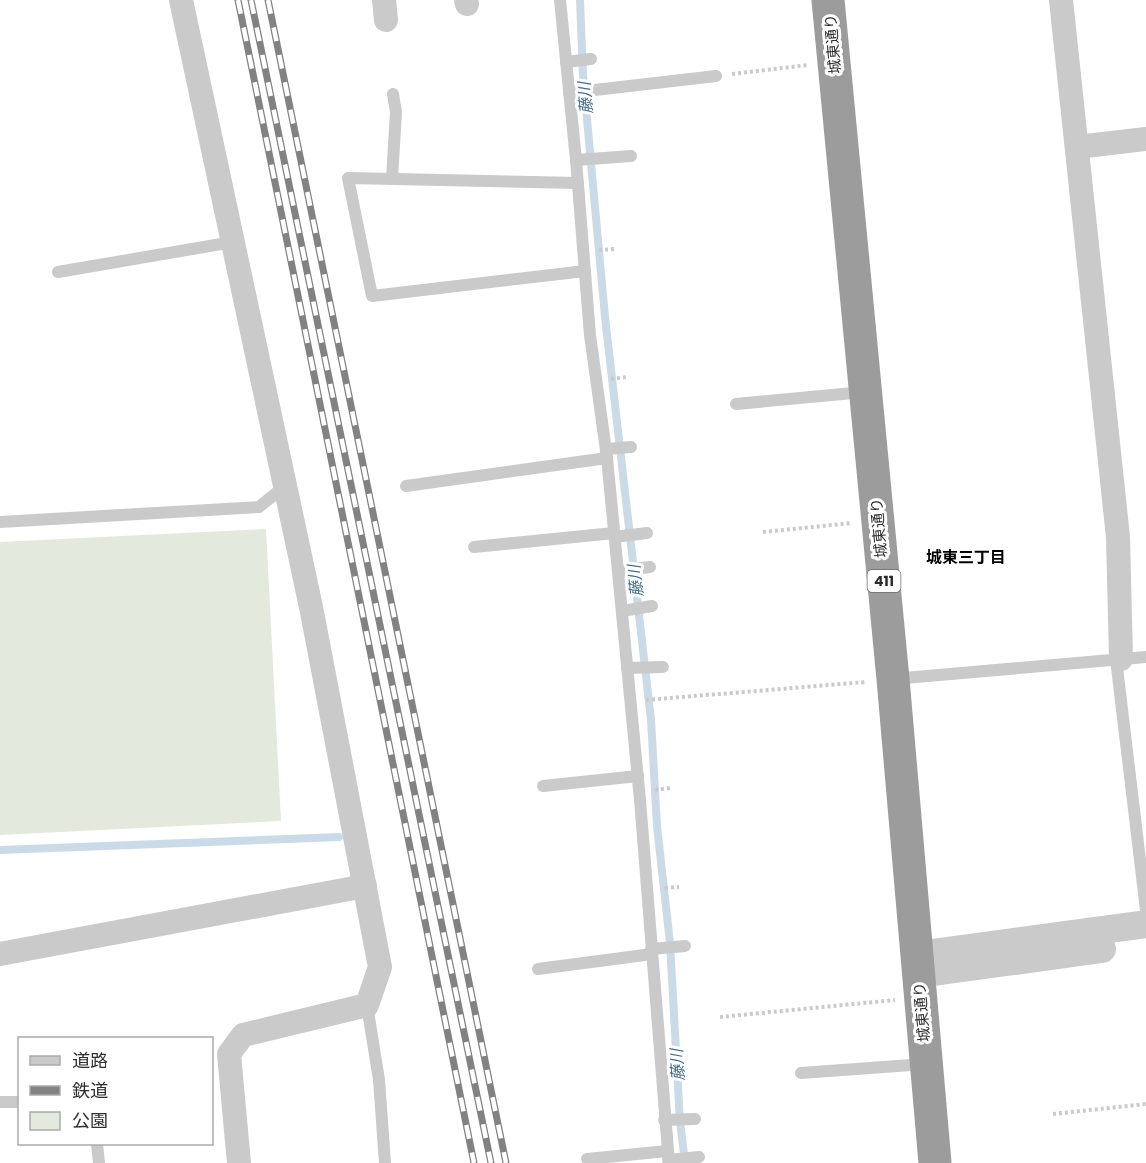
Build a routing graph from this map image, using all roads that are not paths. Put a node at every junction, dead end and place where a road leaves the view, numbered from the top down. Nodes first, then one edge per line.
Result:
1 (181, 0) edge
2 (560, 0) edge
3 (828, 0) edge
4 (1061, 0) edge
5 (591, 59) dead end
6 (570, 61) junction
7 (716, 76) road end
8 (570, 93) junction
9 (393, 94) dead end
10 (1146, 139) edge
11 (1077, 147) junction
12 (631, 156) dead end
13 (579, 160) junction
14 (393, 179) junction
15 (578, 183) junction
16 (233, 242) junction
17 (585, 271) junction
18 (58, 272) dead end
19 (866, 392) junction
20 (736, 404) dead end
21 (632, 447) dead end
22 (608, 452) junction
23 (285, 486) junction
24 (406, 486) dead end
25 (0, 522) edge
26 (647, 533) dead end
27 (617, 535) junction
28 (474, 547) dead end
29 (650, 567) dead end
30 (621, 570) junction
31 (652, 606) dead end
32 (626, 610) junction
33 (1146, 657) edge
34 (1119, 659) junction
35 (663, 667) dead end
36 (632, 668) junction
37 (893, 679) junction
38 (638, 776) junction
39 (543, 786) dead end
40 (365, 886) junction
41 (1146, 910) edge
42 (1146, 924) edge
43 (1146, 943) edge
44 (685, 946) dead end
45 (654, 950) junction
46 (0, 954) edge
47 (538, 969) dead end
48 (919, 975) junction
49 (366, 1005) junction
50 (927, 1064) junction
51 (801, 1073) dead end
52 (0, 1102) edge
53 (18, 1102) edge
54 (695, 1119) dead end
55 (668, 1120) junction
56 (97, 1145) edge
57 (699, 1157) dead end
58 (670, 1158) edge
59 (587, 1159) dead end
60 (99, 1163) edge
61 (239, 1163) edge
62 (385, 1163) edge
63 (935, 1163) edge

1 - 16 street
2 - 6 lane
3 - 19 highway, 城東通り / 411
4 - 11 street
5 - 6 lane
6 - 8 lane
7 - 8 lane
8 - 13 lane
9 - 14 lane
10 - 11 street
11 - 34 street
12 - 13 lane
13 - 15 lane
14 - 15 lane
14 - 17 lane
15 - 17 lane
16 - 18 lane
16 - 23 street
17 - 22 lane
19 - 20 lane
19 - 37 highway, 城東通り / 411
21 - 22 lane
22 - 24 lane
22 - 27 lane
23 - 25 lane
23 - 40 street
26 - 27 lane
27 - 28 lane
27 - 30 lane
29 - 30 lane
30 - 32 lane
31 - 32 lane
32 - 36 lane
33 - 34 lane
34 - 37 lane
34 - 41 lane
35 - 36 lane
36 - 38 lane
37 - 48 highway, 城東通り / 411
38 - 39 lane
38 - 45 lane
40 - 46 street
40 - 49 street
42 - 48 street
43 - 48 street
44 - 45 lane
45 - 47 lane
45 - 55 lane
48 - 50 highway, 城東通り / 411
49 - 61 street
49 - 62 lane
50 - 51 lane
50 - 63 highway, 城東通り / 411
52 - 53 lane
54 - 55 lane
55 - 58 lane
56 - 60 lane
57 - 58 lane
58 - 59 lane

